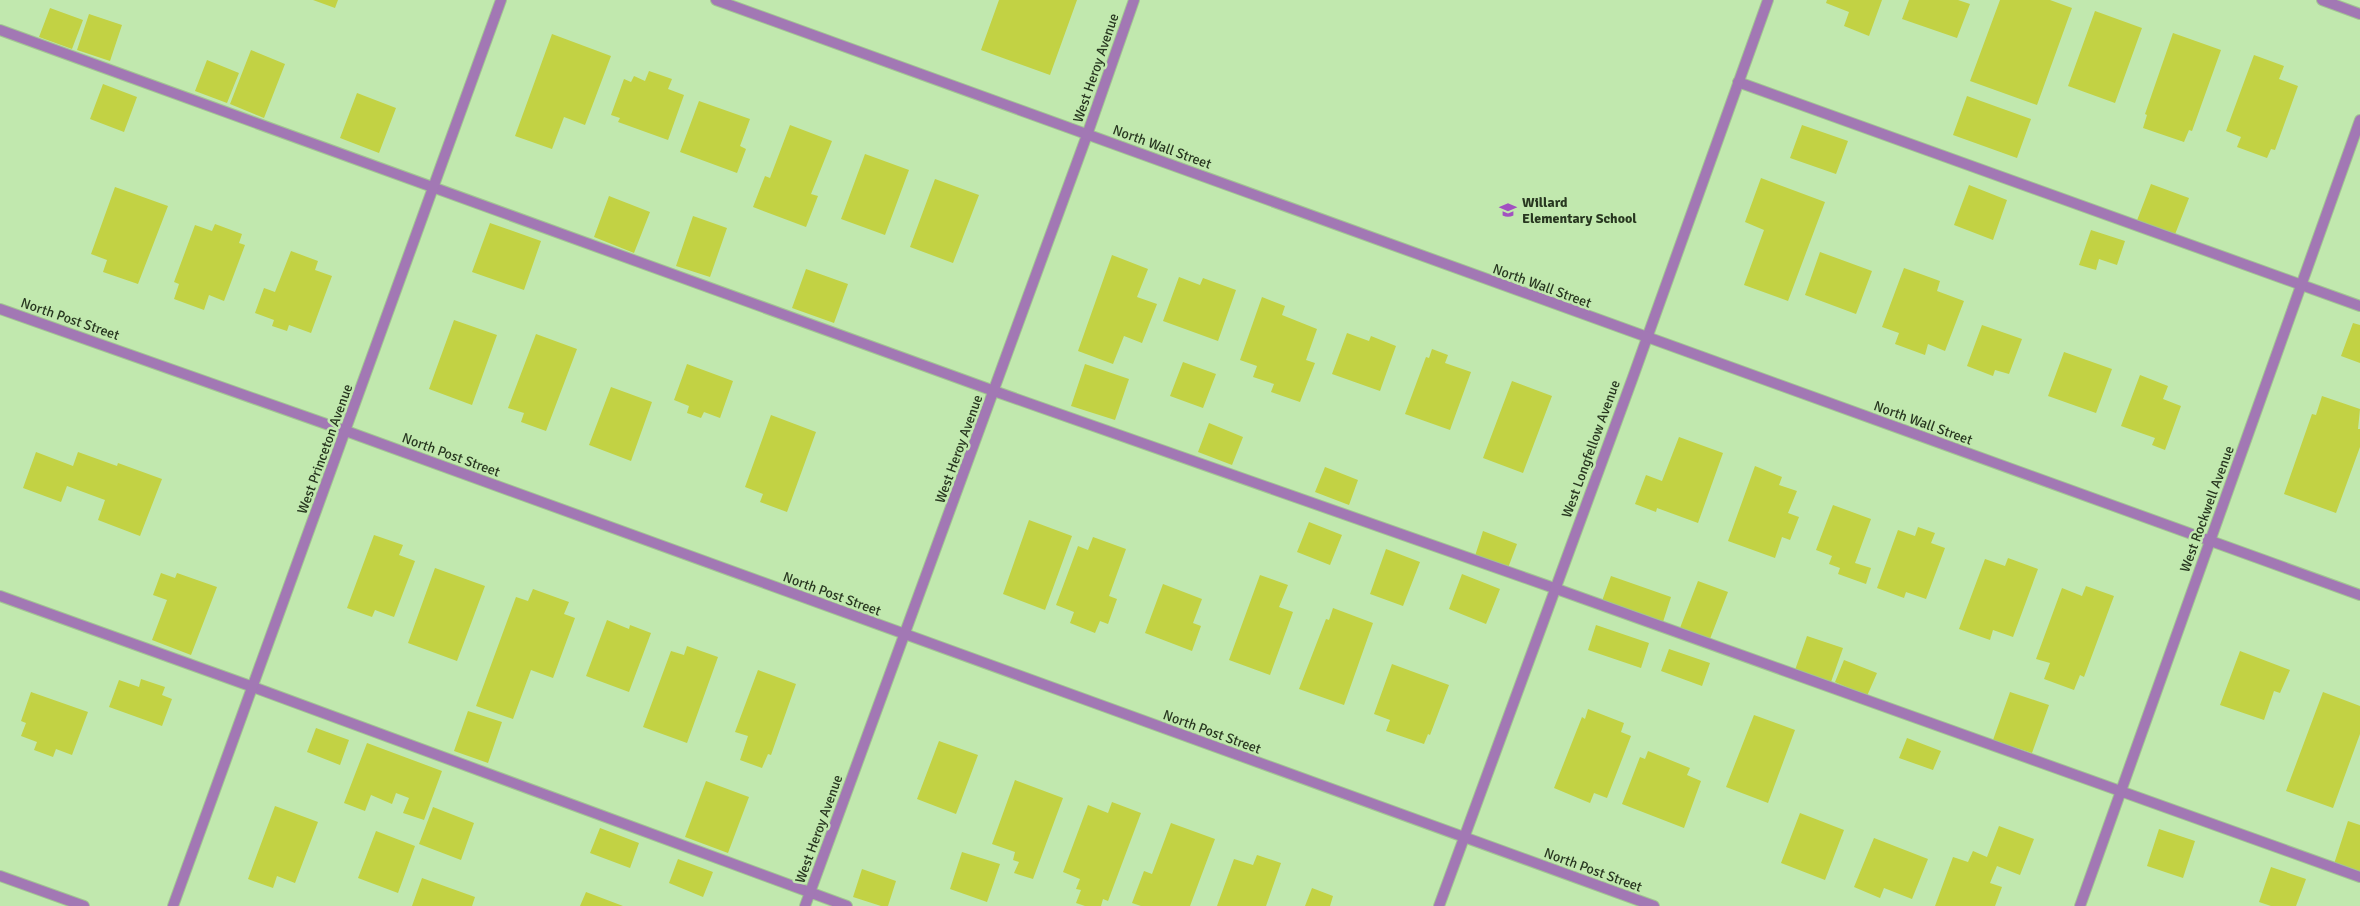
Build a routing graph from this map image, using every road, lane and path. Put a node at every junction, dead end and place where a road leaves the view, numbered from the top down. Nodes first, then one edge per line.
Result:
1 (501, 0) edge
2 (716, 0) edge
3 (1134, 0) edge
4 (1768, 0) edge
5 (2322, 0) edge
6 (2360, 14) edge
7 (0, 30) edge
8 (1738, 82) junction
9 (2360, 120) edge
10 (1087, 135) junction
11 (433, 189) junction
12 (2301, 285) junction
13 (2360, 306) edge
14 (0, 309) edge
15 (1645, 338) junction
16 (994, 391) junction
17 (346, 431) junction
18 (2210, 540) junction
19 (1554, 588) junction
20 (2360, 595) edge
21 (0, 596) edge
22 (905, 635) junction
23 (253, 687) junction
24 (2121, 790) junction
25 (1463, 838) junction
26 (0, 876) edge
27 (2360, 877) edge
28 (810, 893) junction
29 (84, 906) edge
30 (173, 906) edge
31 (805, 906) edge
32 (847, 906) edge
33 (1439, 906) edge
34 (1654, 906) edge
35 (2080, 906) edge

1 - 11 street, West Princeton Avenue
2 - 10 street, North Wall Street
3 - 10 street, West Heroy Avenue
4 - 8 street, West Longfellow Avenue
5 - 6 street
7 - 11 street
8 - 12 street
8 - 15 street, West Longfellow Avenue
9 - 12 street, West Rockwell Avenue
10 - 15 street, North Wall Street
10 - 16 street, West Heroy Avenue
11 - 16 street
11 - 17 street, West Princeton Avenue
12 - 13 street
12 - 18 street, West Rockwell Avenue
14 - 17 street, North Post Street
15 - 18 street, North Wall Street
15 - 19 street, West Longfellow Avenue
16 - 19 street
16 - 22 street, West Heroy Avenue
17 - 22 street, North Post Street
17 - 23 street, West Princeton Avenue
18 - 20 street, North Wall Street
18 - 24 street, West Rockwell Avenue
19 - 24 street
19 - 25 street, West Longfellow Avenue
21 - 23 street
22 - 25 street, North Post Street
22 - 28 street, West Heroy Avenue
23 - 28 street
23 - 30 street, West Princeton Avenue
24 - 27 street
24 - 35 street, West Rockwell Avenue
25 - 33 street, West Longfellow Avenue
25 - 34 street, North Post Street
26 - 29 street
28 - 31 street, West Heroy Avenue
28 - 32 street

